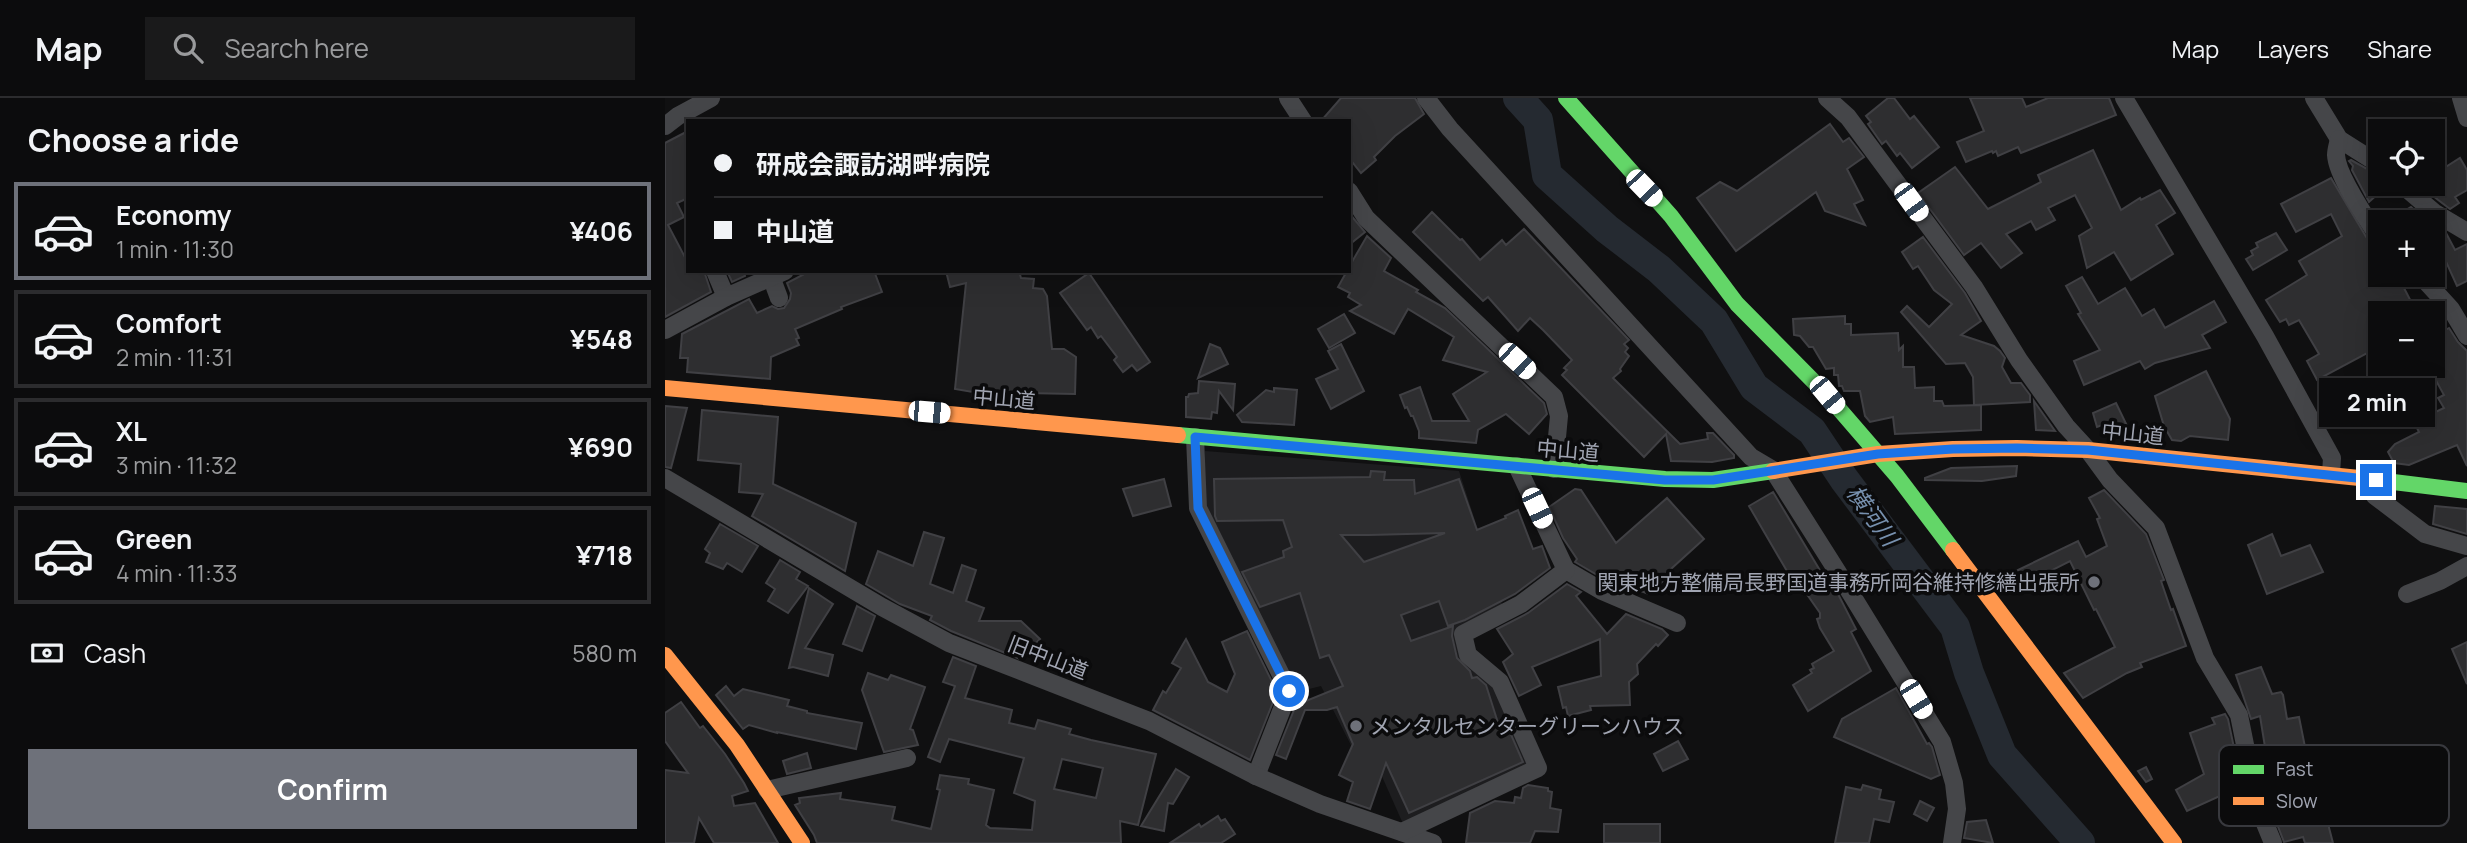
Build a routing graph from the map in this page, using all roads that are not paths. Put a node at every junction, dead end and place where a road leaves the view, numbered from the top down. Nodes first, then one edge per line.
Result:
1 (711, 98) edge
2 (1288, 98) edge
3 (1426, 98) edge
4 (1566, 98) edge
5 (1826, 98) edge
6 (2124, 98) edge
7 (2314, 98) edge
8 (2461, 98) edge
9 (2467, 118) edge
10 (1302, 119) edge
11 (665, 126) edge
12 (2339, 139) junction
13 (2368, 157) edge
14 (1351, 194) edge
15 (2414, 196) edge
16 (2368, 220) edge
17 (2467, 232) edge
18 (716, 273) edge
19 (775, 273) edge
20 (2431, 287) edge
21 (726, 297) junction
22 (779, 298) dead end
23 (665, 330) edge
24 (2467, 336) edge
25 (665, 388) edge
26 (1195, 437) junction
27 (2088, 450) junction
28 (1874, 454) junction
29 (1517, 466) junction
30 (1554, 469) junction
31 (1773, 470) junction
32 (2332, 474) junction
33 (665, 478) edge
34 (2376, 480) junction
35 (2467, 491) edge
36 (2467, 546) edge
37 (2467, 566) edge
38 (1566, 570) junction
39 (2407, 594) dead end
40 (1677, 623) dead end
41 (667, 663) edge
42 (2245, 745) edge
43 (907, 758) dead end
44 (1256, 776) junction
45 (767, 790) junction
46 (2266, 826) edge
47 (1393, 834) edge
48 (801, 843) edge
49 (1433, 843) edge
50 (1952, 843) edge
51 (2174, 843) edge
52 (2273, 843) edge

1 - 11 street
2 - 10 street
3 - 31 street
4 - 28 main road
5 - 27 street
6 - 32 street
7 - 12 street
8 - 9 street
12 - 13 street
12 - 16 street
14 - 30 street
15 - 17 street
18 - 21 street
19 - 21 street
19 - 22 street
20 - 24 street
21 - 23 street
25 - 26 main road, 中山道
26 - 29 main road, 中山道
26 - 44 street
27 - 28 main road, 中山道
27 - 32 main road, 中山道
27 - 42 street
28 - 31 main road, 中山道
28 - 51 main road
29 - 30 main road, 中山道
29 - 38 street
30 - 31 main road, 中山道
31 - 50 street
32 - 34 main road, 中山道
33 - 44 street, 旧中山道
34 - 35 main road, 中山道
34 - 36 street
37 - 39 street
38 - 40 street
38 - 47 street
41 - 45 main road
43 - 45 street
44 - 47 street, 旧中山道
45 - 48 main road
46 - 52 street
47 - 49 street, 旧中山道

